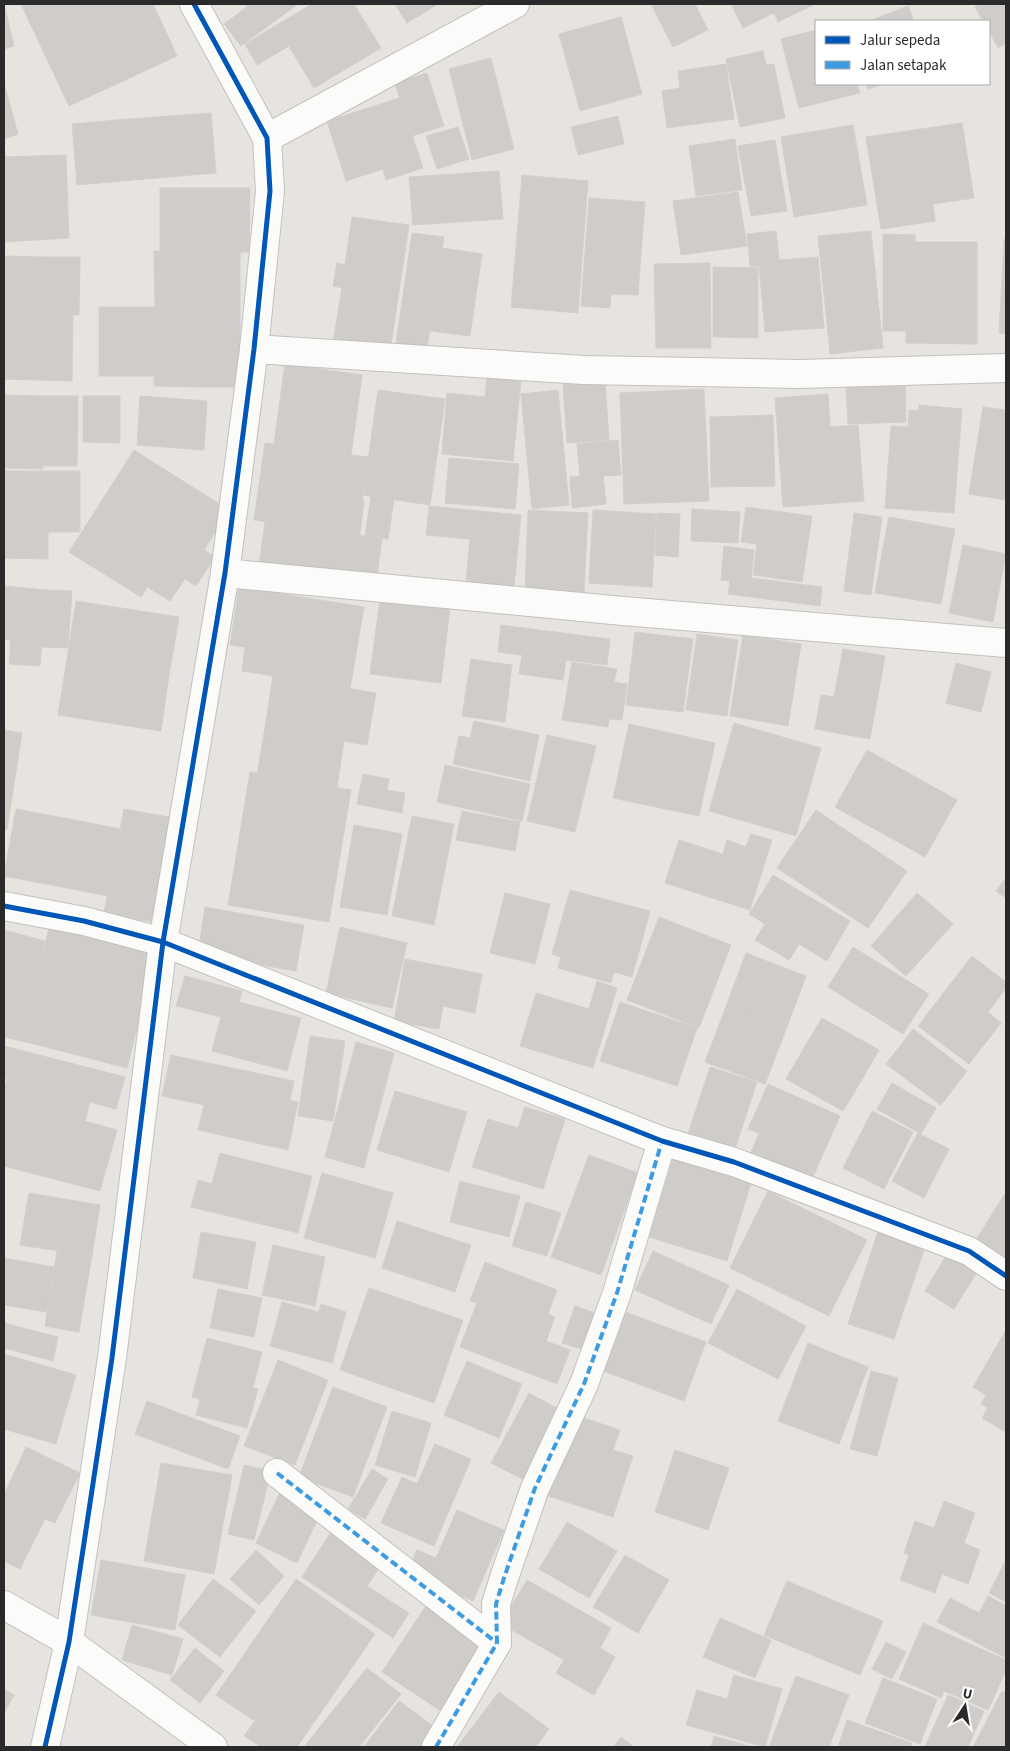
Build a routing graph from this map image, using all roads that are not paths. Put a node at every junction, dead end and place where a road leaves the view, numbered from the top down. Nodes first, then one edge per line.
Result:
1 (194, 4) edge
2 (516, 4) edge
3 (267, 138) junction
4 (254, 349) junction
5 (1006, 368) edge
6 (225, 572) junction
7 (1006, 643) edge
8 (4, 906) edge
9 (163, 942) junction
10 (662, 1141) junction
11 (1006, 1276) edge
12 (277, 1474) dead end
13 (4, 1605) edge
14 (69, 1642) junction
15 (497, 1643) junction
16 (45, 1747) edge
17 (213, 1747) edge
18 (436, 1747) edge

1 - 3 street
2 - 3 street
3 - 4 street
4 - 5 street
4 - 6 street
6 - 7 street
6 - 9 street
8 - 9 street
9 - 10 street
9 - 14 street
10 - 11 street
10 - 15 street
12 - 15 street
13 - 14 street
14 - 16 street
14 - 17 street
15 - 18 street

